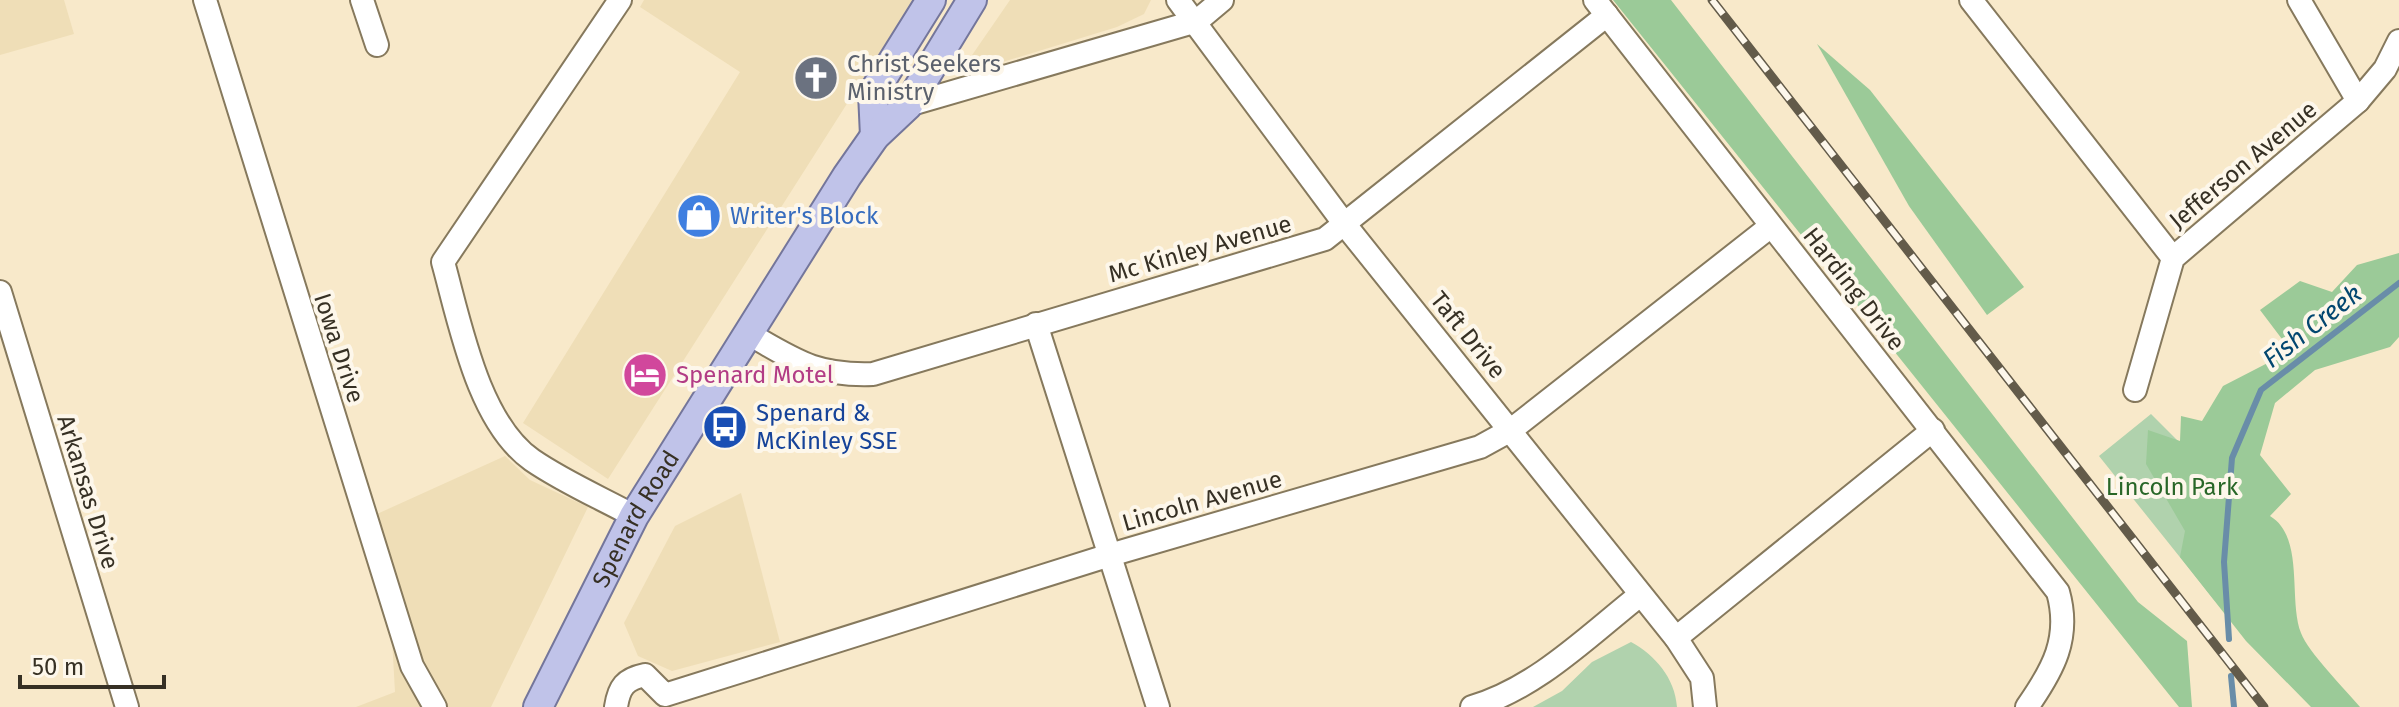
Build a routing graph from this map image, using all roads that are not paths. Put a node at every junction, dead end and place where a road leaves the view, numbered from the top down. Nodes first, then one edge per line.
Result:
1 (205, 0) edge
2 (362, 0) edge
3 (620, 0) edge
4 (931, 0) edge
5 (972, 0) edge
6 (1178, 0) edge
7 (1222, 0) edge
8 (1971, 0) edge
9 (2299, 0) edge
10 (1601, 8) edge
11 (1197, 21) junction
12 (2399, 41) edge
13 (377, 45) dead end
14 (2358, 101) junction
15 (908, 105) junction
16 (875, 136) junction
17 (1346, 226) junction
18 (1771, 226) junction
19 (2173, 258) junction
20 (0, 292) edge
21 (1036, 324) junction
22 (749, 334) junction
23 (2135, 390) dead end
24 (1511, 430) junction
25 (1933, 430) junction
26 (634, 516) junction
27 (1110, 555) junction
28 (1640, 595) junction
29 (1676, 638) junction
30 (127, 707) edge
31 (435, 707) edge
32 (538, 707) edge
33 (616, 707) edge
34 (1158, 707) edge
35 (1472, 707) edge
36 (1705, 707) edge
37 (2027, 707) edge

1 - 31 street, Iowa Drive
2 - 13 street
3 - 26 street
4 - 16 main road
5 - 15 main road, Spenard Road
6 - 11 street, Taft Drive
7 - 11 street
8 - 19 street
9 - 14 street
10 - 17 street, Mc Kinley Avenue
10 - 18 street, Harding Drive
11 - 15 street
11 - 17 street, Taft Drive
12 - 14 street, Jefferson Avenue
14 - 19 street, Jefferson Avenue
15 - 16 main road, Spenard Road
16 - 22 main road, Spenard Road
17 - 21 street, Mc Kinley Avenue
17 - 24 street, Taft Drive
18 - 24 street, Lincoln Avenue
18 - 25 street, Harding Drive
19 - 23 street, Jefferson Avenue
20 - 30 street, Arkansas Drive
21 - 22 street, Mc Kinley Avenue
21 - 27 street
22 - 26 main road, Spenard Road
24 - 27 street, Lincoln Avenue
24 - 28 street, Taft Drive
25 - 29 street
25 - 37 street, Harding Drive
26 - 32 main road, Spenard Road
27 - 33 street, Lincoln Avenue
27 - 34 street
28 - 29 street, Taft Drive
28 - 35 street
29 - 36 street, Taft Drive

